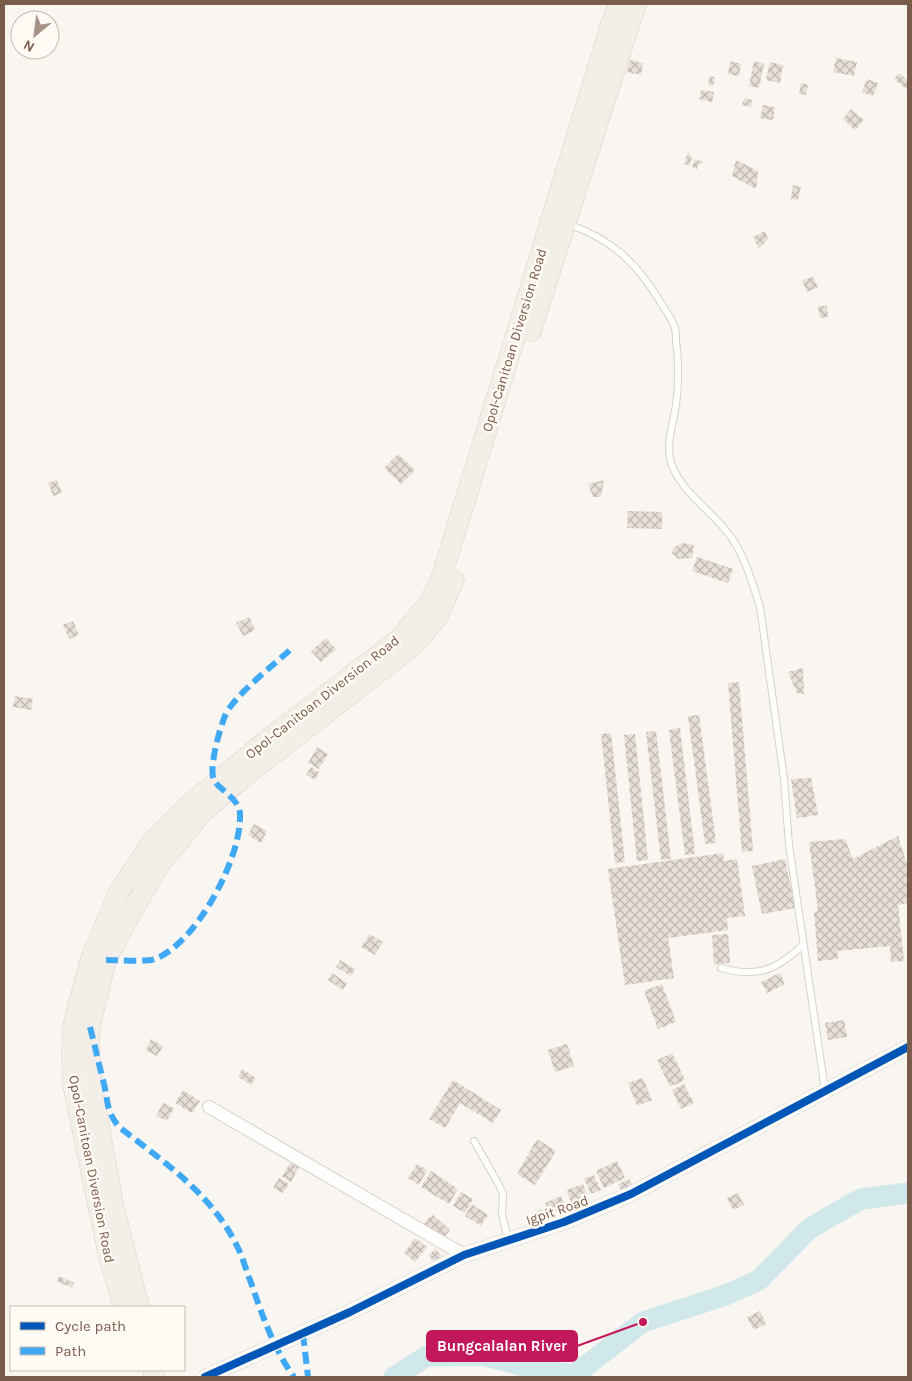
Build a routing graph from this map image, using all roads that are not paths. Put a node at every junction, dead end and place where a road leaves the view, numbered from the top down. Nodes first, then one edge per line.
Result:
1 (618, 4) edge
2 (636, 4) edge
3 (565, 222) junction
4 (803, 945) junction
5 (721, 968) dead end
6 (908, 1047) edge
7 (825, 1092) junction
8 (209, 1107) dead end
9 (474, 1141) dead end
10 (508, 1240) junction
11 (464, 1255) junction
12 (124, 1306) edge
13 (139, 1306) edge
14 (205, 1377) edge

1 - 12 main road, Opol-Canitoan Diversion Road
2 - 3 main road, Opol-Canitoan Diversion Road
3 - 4 lane
3 - 13 main road, Opol-Canitoan Diversion Road
4 - 5 lane
4 - 7 lane
6 - 7 street, Igpit Road
7 - 10 street, Igpit Road
8 - 11 street
9 - 10 lane
10 - 11 street, Igpit Road
11 - 14 street, Igpit Road

